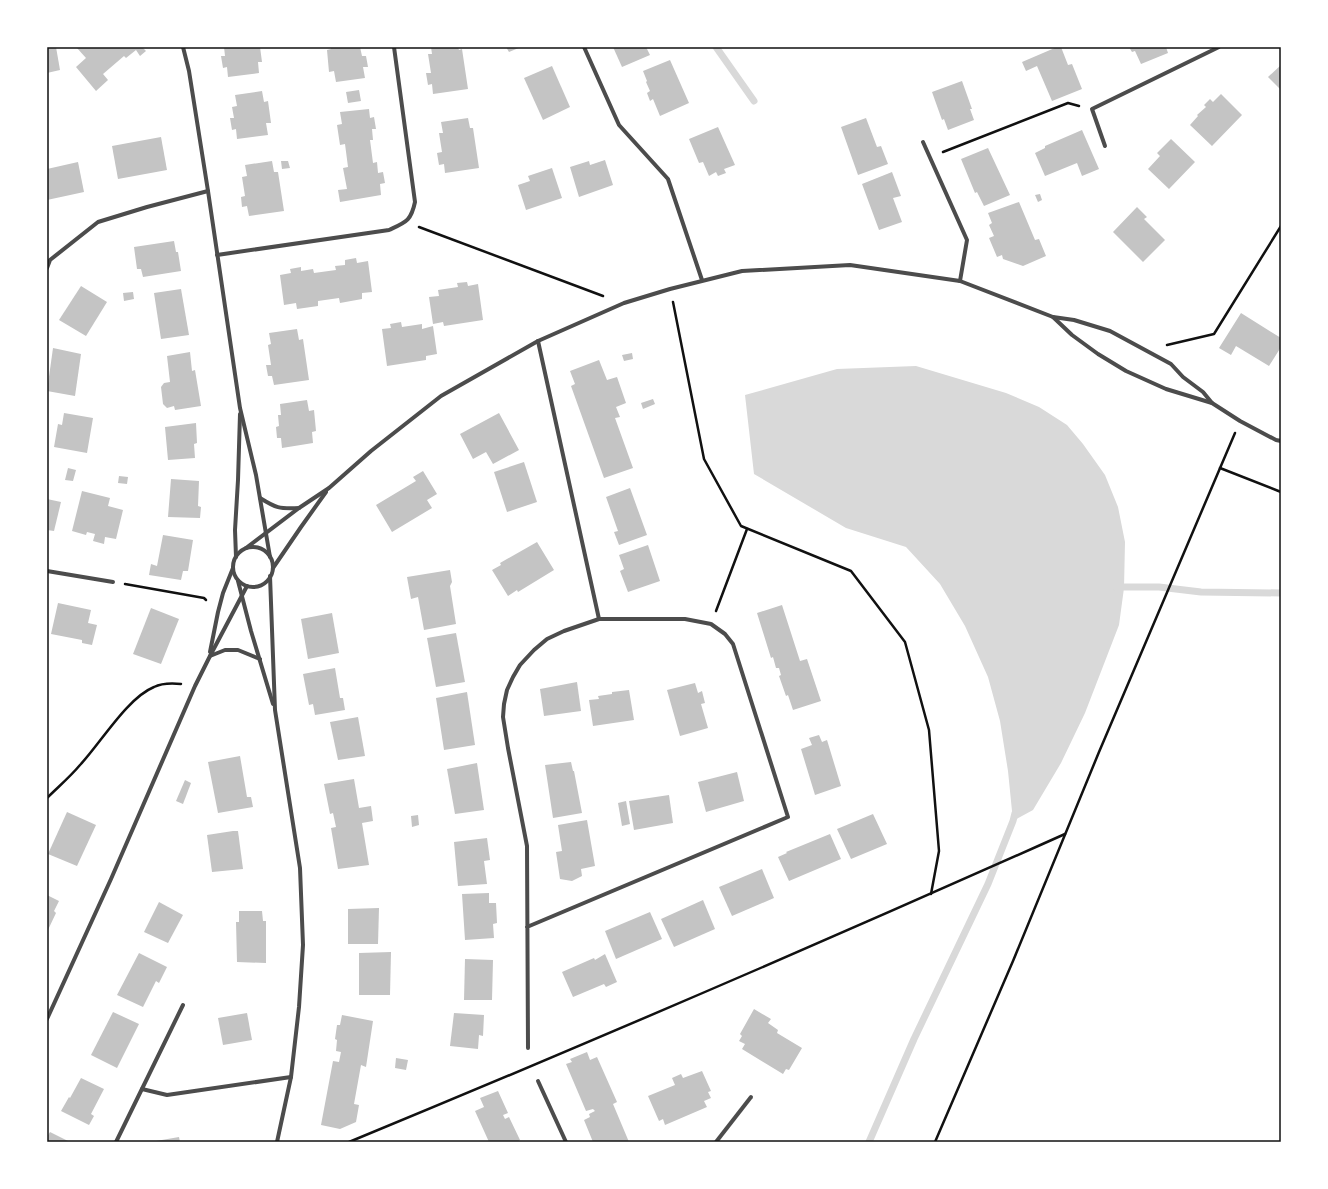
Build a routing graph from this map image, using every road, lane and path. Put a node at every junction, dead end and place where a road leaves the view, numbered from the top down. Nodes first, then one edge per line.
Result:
1 (184, 47) edge
2 (394, 47) edge
3 (584, 47) edge
4 (1219, 47) edge
5 (1092, 109) junction
6 (923, 142) dead end
7 (1105, 146) dead end
8 (930, 157) junction
9 (208, 191) junction
10 (406, 222) junction
11 (1281, 226) edge
12 (217, 255) junction
13 (47, 268) edge
14 (702, 280) junction
15 (960, 281) junction
16 (670, 289) junction
17 (624, 303) junction
18 (1053, 317) junction
19 (538, 340) junction
20 (1165, 346) dead end
21 (1212, 403) junction
22 (240, 408) junction
23 (1240, 421) junction
24 (1281, 441) edge
25 (1220, 468) junction
26 (329, 488) junction
27 (1281, 492) edge
28 (260, 498) junction
29 (299, 508) junction
30 (747, 529) junction
31 (266, 534) junction
32 (246, 548) junction
33 (236, 557) junction
34 (270, 557) junction
35 (233, 567) junction
36 (273, 569) junction
37 (47, 571) edge
38 (270, 576) junction
39 (238, 581) junction
40 (113, 582) joint
41 (247, 586) junction
42 (242, 596) junction
43 (218, 612) junction
44 (599, 619) junction
45 (711, 624) junction
46 (210, 656) junction
47 (260, 659) junction
48 (195, 686) junction
49 (275, 710) junction
50 (47, 798) edge
51 (1065, 834) junction
52 (931, 894) junction
53 (527, 927) junction
54 (183, 1005) dead end
55 (49, 1010) edge
56 (47, 1019) edge
57 (528, 1048) joint
58 (532, 1066) junction
59 (290, 1077) junction
60 (538, 1081) dead end
61 (142, 1089) junction
62 (750, 1097) dead end
63 (116, 1142) edge
64 (277, 1142) edge
65 (349, 1142) edge
66 (566, 1142) edge
67 (716, 1142) edge
68 (935, 1142) edge

1 - 9 street
2 - 10 street
3 - 14 street
4 - 5 street
5 - 7 street
5 - 8 path
6 - 8 street
8 - 15 street
9 - 12 street
9 - 13 street
10 - 12 street
10 - 17 path
11 - 20 path
12 - 22 street
14 - 15 street
14 - 16 street
15 - 18 street
16 - 17 street
16 - 30 path
17 - 19 street
18 - 21 street
18 - 21 street
19 - 26 street
19 - 44 street
21 - 23 street
22 - 28 street
22 - 33 street
23 - 24 street
23 - 25 path
25 - 27 path
25 - 51 path
26 - 29 street
26 - 36 street
28 - 29 street
28 - 31 street
29 - 31 street
30 - 45 path
30 - 52 path
31 - 32 street
31 - 34 street
32 - 33 street
32 - 34 street
33 - 35 street
34 - 36 street
35 - 39 street
35 - 43 street
36 - 38 street
37 - 40 street
38 - 41 street
38 - 49 street
39 - 41 street
39 - 42 street
40 - 43 path
41 - 42 street
42 - 46 street
42 - 47 street
43 - 46 street
44 - 45 street
44 - 53 street
45 - 53 street
46 - 47 street
46 - 48 street
47 - 49 street
48 - 50 path
48 - 55 street
49 - 59 street
51 - 52 path
51 - 68 path
52 - 58 path
53 - 57 street
54 - 61 street
55 - 56 street
57 - 58 path
58 - 65 path
59 - 61 street
59 - 64 street
60 - 66 street
61 - 63 street
62 - 67 street

